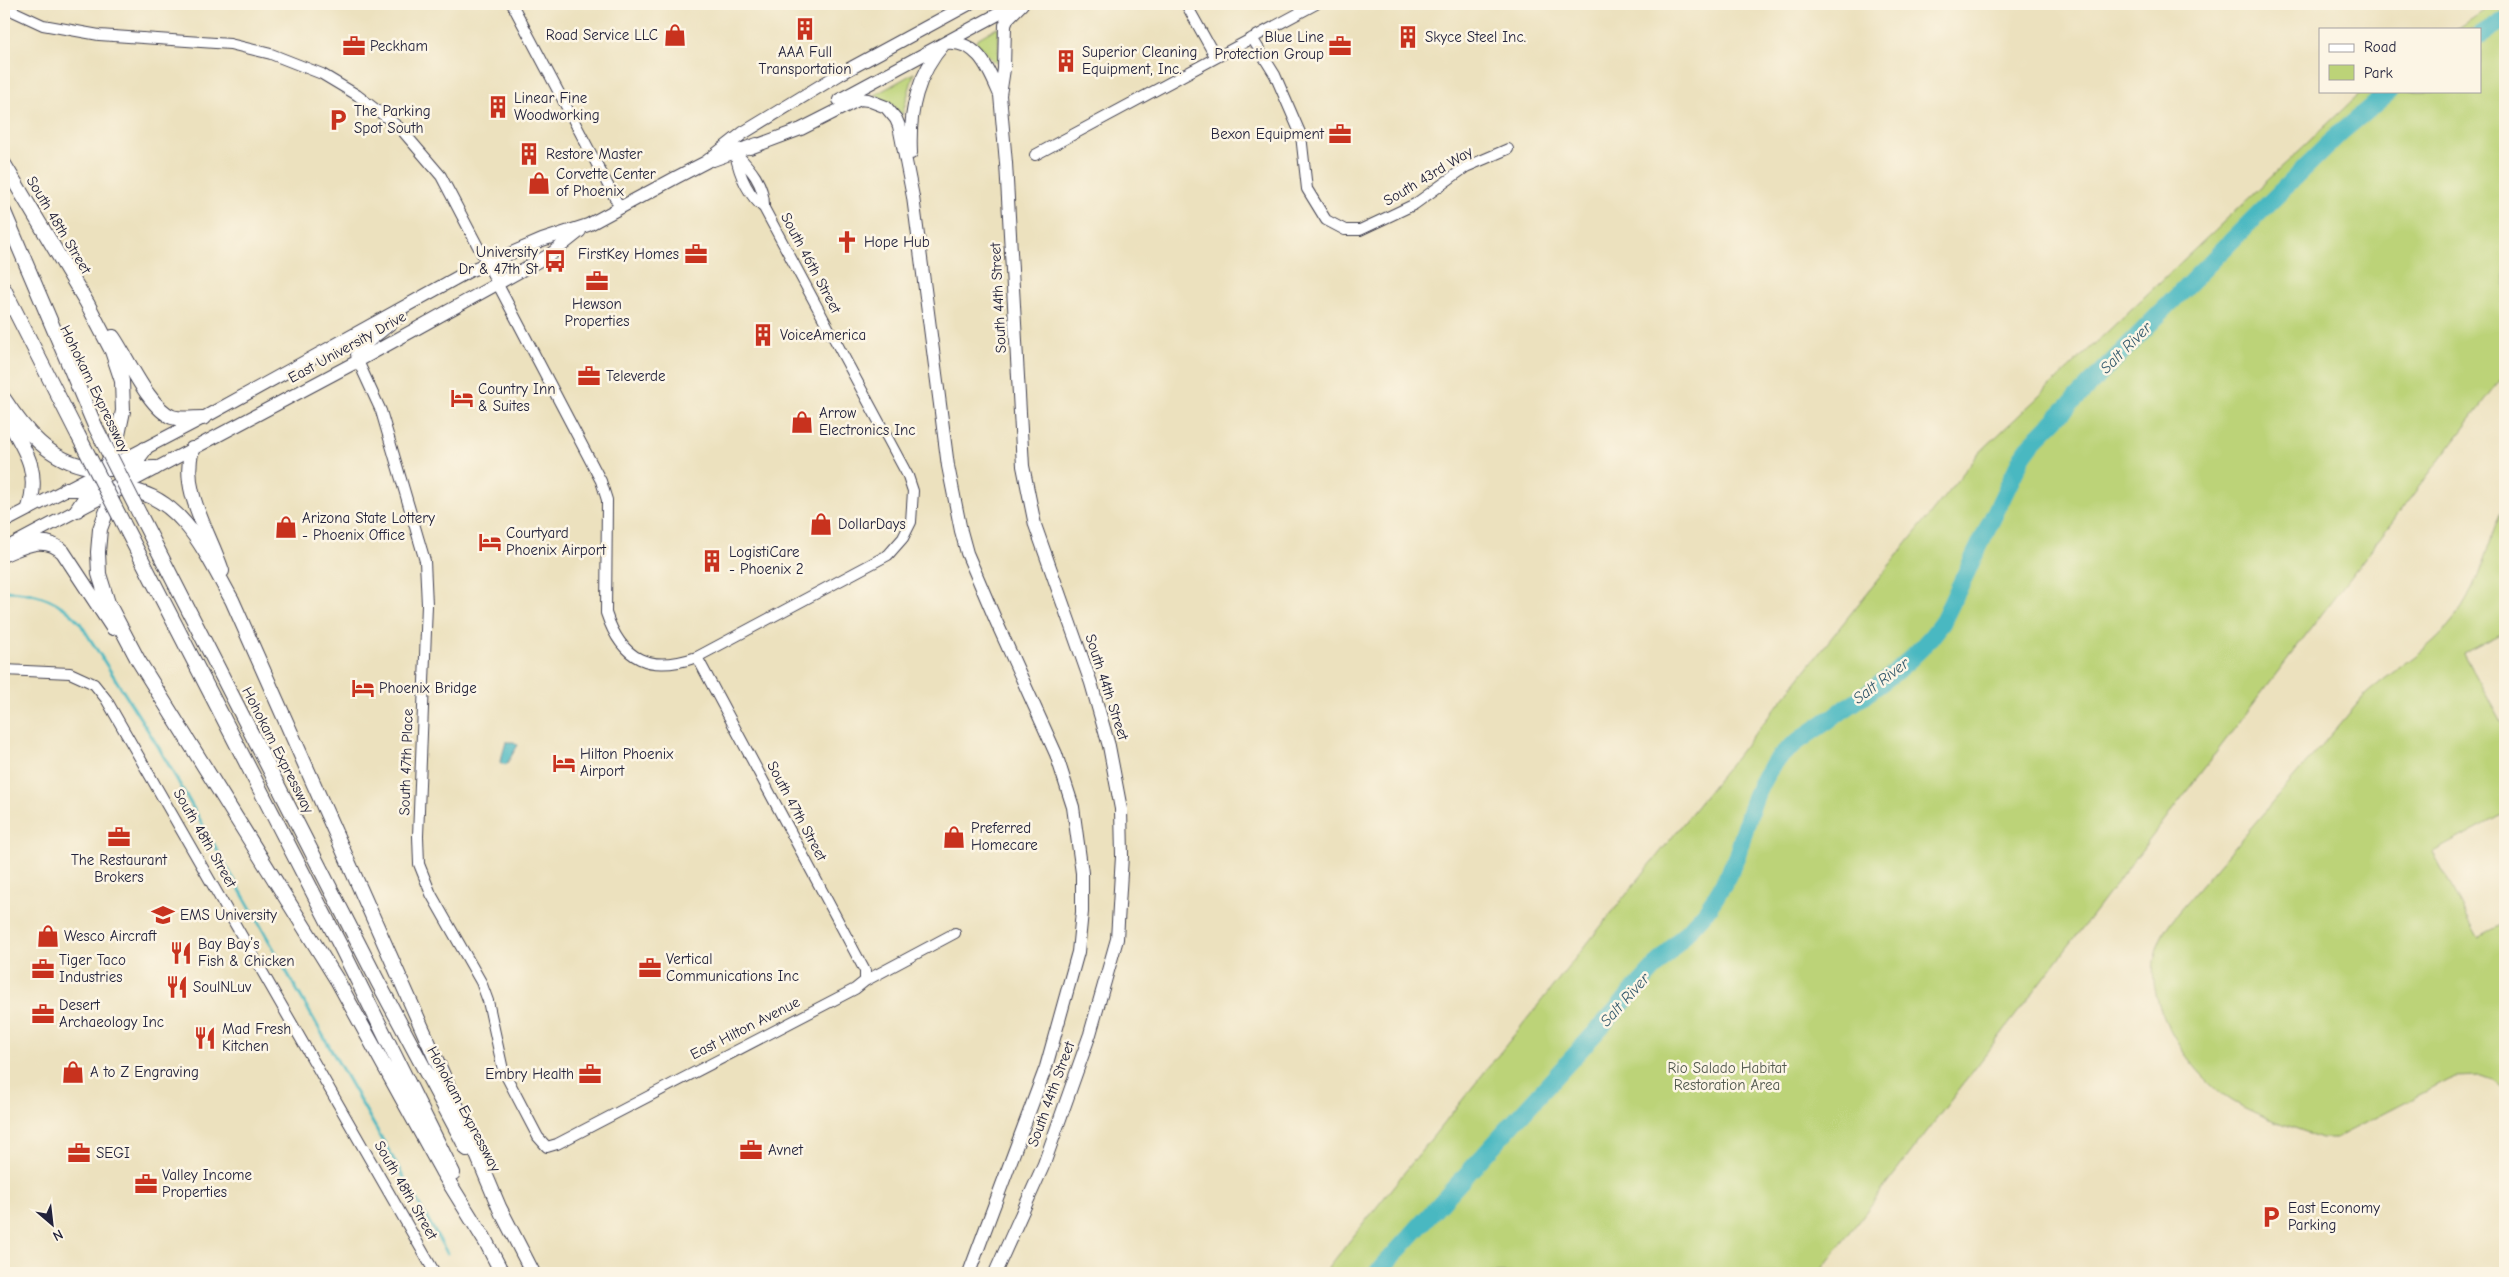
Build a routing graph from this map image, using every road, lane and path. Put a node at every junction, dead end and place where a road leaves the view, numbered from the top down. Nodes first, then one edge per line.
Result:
1 (512, 4) edge
2 (969, 4) edge
3 (1017, 4) edge
4 (1022, 4) edge
5 (1186, 4) edge
6 (1316, 4) edge
7 (4, 7) edge
8 (934, 23) junction
9 (1252, 38) junction
10 (945, 43) junction
11 (1215, 56) junction
12 (1000, 95) junction
13 (732, 148) junction
14 (750, 148) junction
15 (1508, 149) dead end
16 (1035, 155) dead end
17 (4, 164) edge
18 (913, 198) junction
19 (620, 208) junction
20 (4, 212) edge
21 (588, 225) junction
22 (4, 236) edge
23 (486, 264) junction
24 (496, 283) junction
25 (4, 289) edge
26 (424, 296) junction
27 (87, 303) junction
28 (358, 361) junction
29 (4, 399) edge
30 (4, 412) edge
31 (203, 418) junction
32 (95, 426) junction
33 (192, 448) junction
34 (145, 449) junction
35 (106, 468) junction
36 (130, 468) junction
37 (155, 468) junction
38 (66, 489) junction
39 (92, 489) junction
40 (115, 489) junction
41 (29, 508) junction
42 (77, 510) junction
43 (4, 522) edge
44 (4, 550) edge
45 (4, 554) edge
46 (232, 600) junction
47 (696, 657) junction
48 (138, 660) junction
49 (4, 670) edge
50 (955, 933) dead end
51 (865, 981) junction
52 (547, 1147) joint
53 (502, 1214) junction
54 (487, 1244) junction
55 (435, 1273) edge
56 (502, 1273) edge
57 (533, 1273) edge
58 (969, 1273) edge
59 (995, 1273) edge

1 - 19 street
2 - 8 main road, East University Drive
3 - 10 main road, East University Drive
4 - 12 main road
5 - 11 street
6 - 9 street
7 - 23 street
8 - 10 main road
8 - 13 main road, East University Drive
9 - 11 street
9 - 15 street, South 43rd Way
10 - 12 main road
10 - 14 main road, East University Drive
10 - 18 main road
11 - 16 street
12 - 59 main road, South 44th Street
13 - 14 main road, East University Drive
13 - 19 main road, East University Drive
13 - 47 street, South 46th Street
14 - 18 main road
17 - 27 highway, South 48th Street
18 - 58 main road, South 44th Street
19 - 21 main road, East University Drive
20 - 32 highway
21 - 23 main road, East University Drive
21 - 24 main road, East University Drive
22 - 32 highway, Hohokam Expressway
23 - 24 street
23 - 26 main road, East University Drive
24 - 28 main road, East University Drive
24 - 47 street
25 - 54 highway, bridge
26 - 28 main road
26 - 31 main road, East University Drive
27 - 31 highway
27 - 35 highway
28 - 33 main road, East University Drive
28 - 52 street, South 47th Place
29 - 35 highway
30 - 41 highway
31 - 34 main road, East University Drive
32 - 53 highway, Hohokam Expressway, bridge
33 - 37 main road, East University Drive
33 - 46 highway
34 - 35 main road, East University Drive
34 - 36 highway
35 - 36 highway
35 - 38 main road, East University Drive
35 - 39 highway
36 - 37 highway
36 - 40 highway
37 - 40 main road, East University Drive
38 - 39 highway
38 - 41 main road, East University Drive
39 - 40 highway
39 - 42 highway
40 - 42 main road, East University Drive
40 - 46 highway
40 - 48 highway
41 - 43 main road, East University Drive
42 - 44 main road, East University Drive
45 - 48 highway
46 - 53 highway
47 - 51 street, South 47th Street
48 - 54 highway
49 - 55 street, South 48th Street
50 - 51 street, East Hilton Avenue
51 - 52 street, East Hilton Avenue
53 - 57 highway, Hohokam Expressway
54 - 56 highway

